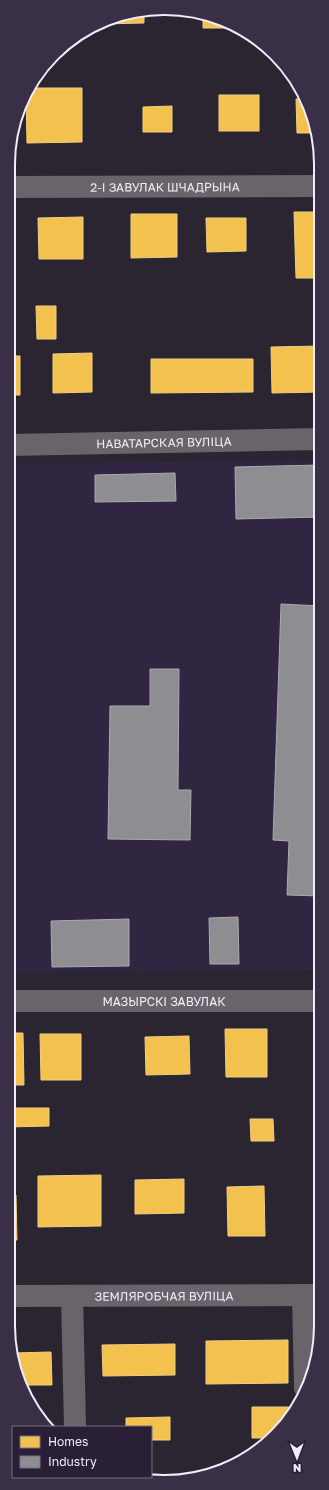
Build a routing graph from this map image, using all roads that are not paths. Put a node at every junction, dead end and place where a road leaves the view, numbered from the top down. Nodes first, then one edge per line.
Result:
1 (314, 186) edge
2 (15, 187) edge
3 (314, 439) edge
4 (15, 445) edge
5 (15, 1001) edge
6 (314, 1001) edge
7 (311, 1295) edge
8 (15, 1296) edge
9 (72, 1296) junction
10 (306, 1374) edge
11 (74, 1426) edge

1 - 2 street, 2-І ЗАВУЛАК ШЧАДРЫНА
3 - 4 street, НАВАТАРСКАЯ ВУЛІЦА
5 - 6 street, МАЗЫРСКІ ЗАВУЛАК
7 - 9 street, ЗЕМЛЯРОБЧАЯ ВУЛІЦА
7 - 10 street
8 - 9 street, ЗЕМЛЯРОБЧАЯ ВУЛІЦА
9 - 11 street

